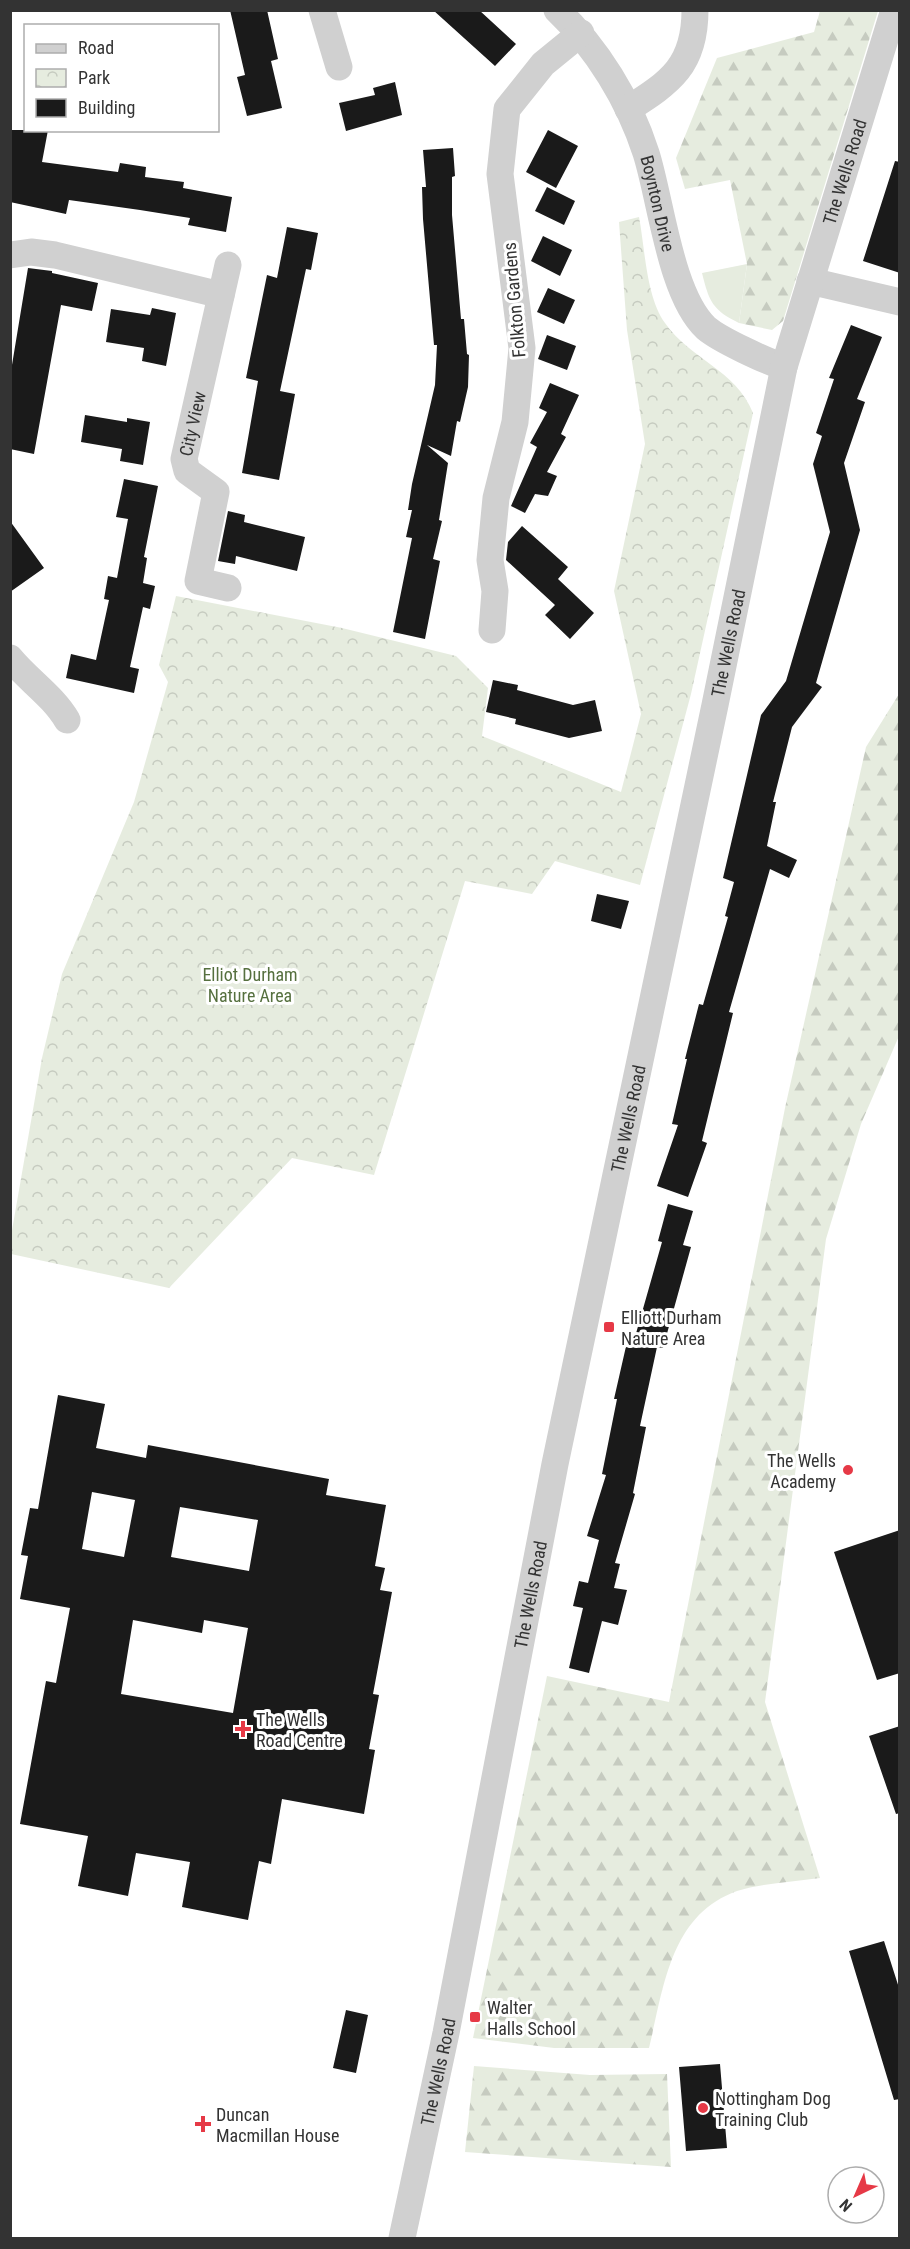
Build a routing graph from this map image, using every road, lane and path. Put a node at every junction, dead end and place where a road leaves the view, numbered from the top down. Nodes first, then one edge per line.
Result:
1 (322, 10) edge
2 (557, 10) edge
3 (695, 10) edge
4 (894, 10) edge
5 (581, 33) junction
6 (339, 67) dead end
7 (628, 109) junction
8 (10, 255) edge
9 (228, 265) dead end
10 (810, 281) junction
11 (222, 295) junction
12 (900, 302) edge
13 (784, 368) junction
14 (228, 588) dead end
15 (492, 630) dead end
16 (10, 658) edge
17 (67, 720) dead end
18 (402, 2238) edge

1 - 6 street
2 - 5 street, Boynton Drive
3 - 7 street
4 - 10 street, The Wells Road
5 - 7 street, Boynton Drive
5 - 15 street, Folkton Gardens
7 - 13 street, Boynton Drive
8 - 11 street
9 - 11 street, City View
10 - 12 street
10 - 13 street, The Wells Road
11 - 14 street, City View
13 - 18 street, The Wells Road
16 - 17 street

